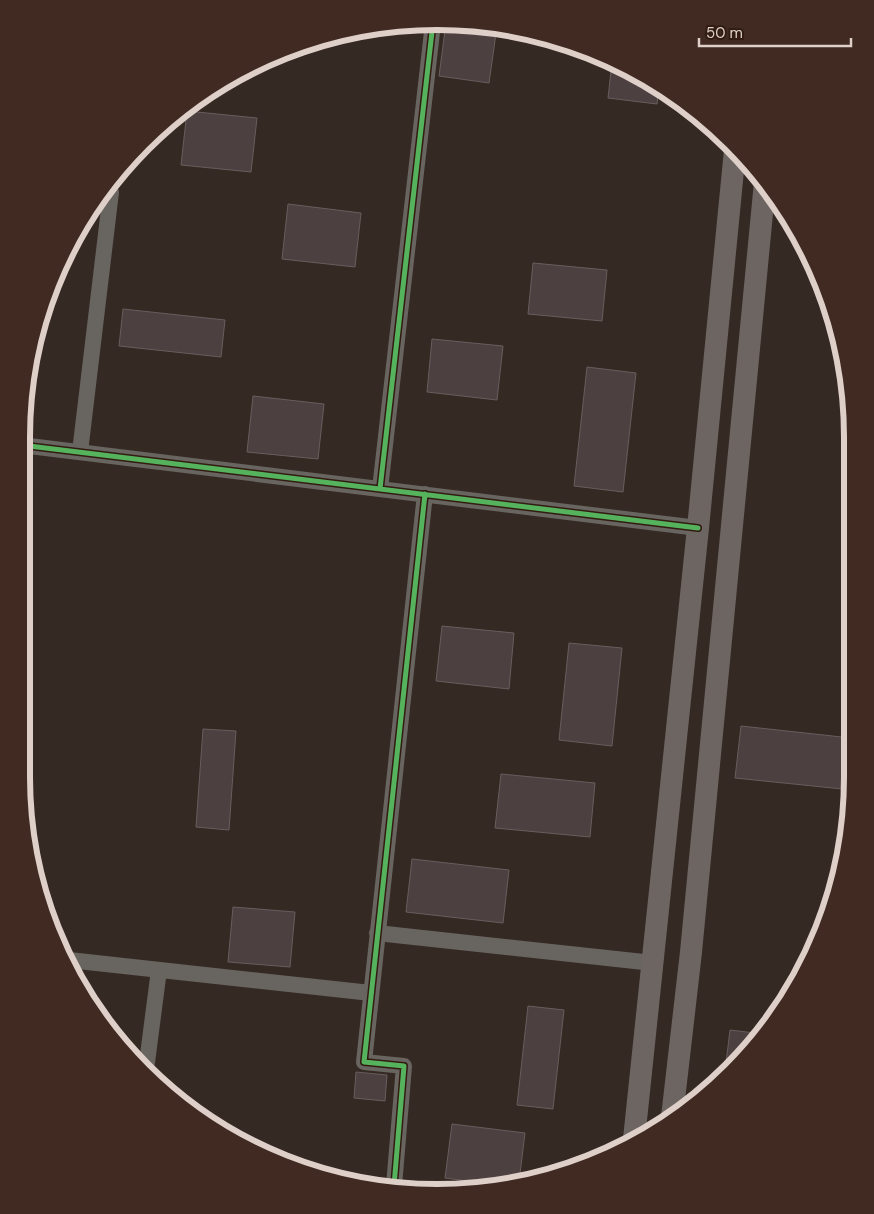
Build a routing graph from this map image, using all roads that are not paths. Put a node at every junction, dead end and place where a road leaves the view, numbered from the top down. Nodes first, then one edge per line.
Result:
1 (432, 30) edge
2 (734, 159) edge
3 (111, 194) edge
4 (764, 195) edge
5 (30, 446) edge
6 (80, 452) junction
7 (380, 489) junction
8 (425, 494) junction
9 (698, 528) junction
10 (378, 933) junction
11 (74, 961) edge
12 (652, 962) junction
13 (159, 970) junction
14 (371, 992) junction
15 (147, 1063) edge
16 (677, 1106) edge
17 (635, 1132) edge
18 (394, 1182) edge

1 - 7 street
2 - 9 main road
3 - 6 street
4 - 16 main road
5 - 6 street
6 - 7 street
7 - 8 street
8 - 9 street
8 - 10 street
9 - 12 main road
10 - 12 street
10 - 14 street
11 - 13 street
12 - 17 main road
13 - 14 street
13 - 15 street
14 - 18 street

